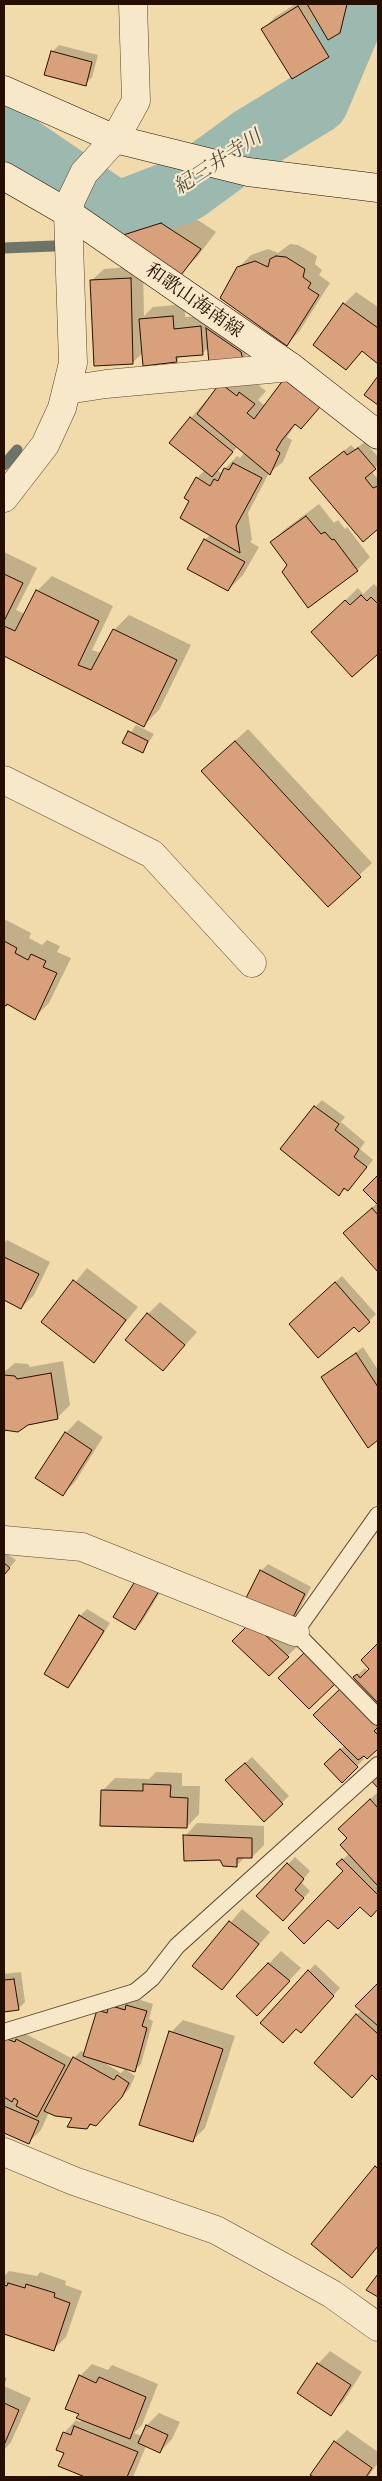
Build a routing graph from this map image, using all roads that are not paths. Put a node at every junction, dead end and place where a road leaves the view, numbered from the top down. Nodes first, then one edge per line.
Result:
1 (133, 4) edge
2 (4, 90) edge
3 (116, 139) junction
4 (4, 176) edge
5 (378, 188) edge
6 (69, 207) junction
7 (291, 367) junction
8 (67, 390) junction
9 (378, 435) edge
10 (4, 498) edge
11 (4, 780) edge
12 (252, 963) dead end
13 (378, 1516) edge
14 (4, 1540) edge
15 (295, 1632) junction
16 (378, 1717) edge
17 (378, 1765) edge
18 (4, 2032) edge
19 (4, 2152) edge
20 (378, 2327) edge

1 - 3 street
2 - 3 street
3 - 5 street
3 - 6 street
4 - 6 street, 和歌山海南線
6 - 7 street, 和歌山海南線
6 - 8 street
7 - 8 street
7 - 9 street, 和歌山海南線
8 - 10 street
11 - 12 street
13 - 15 lane
14 - 15 street
15 - 16 lane
17 - 18 lane
19 - 20 street

